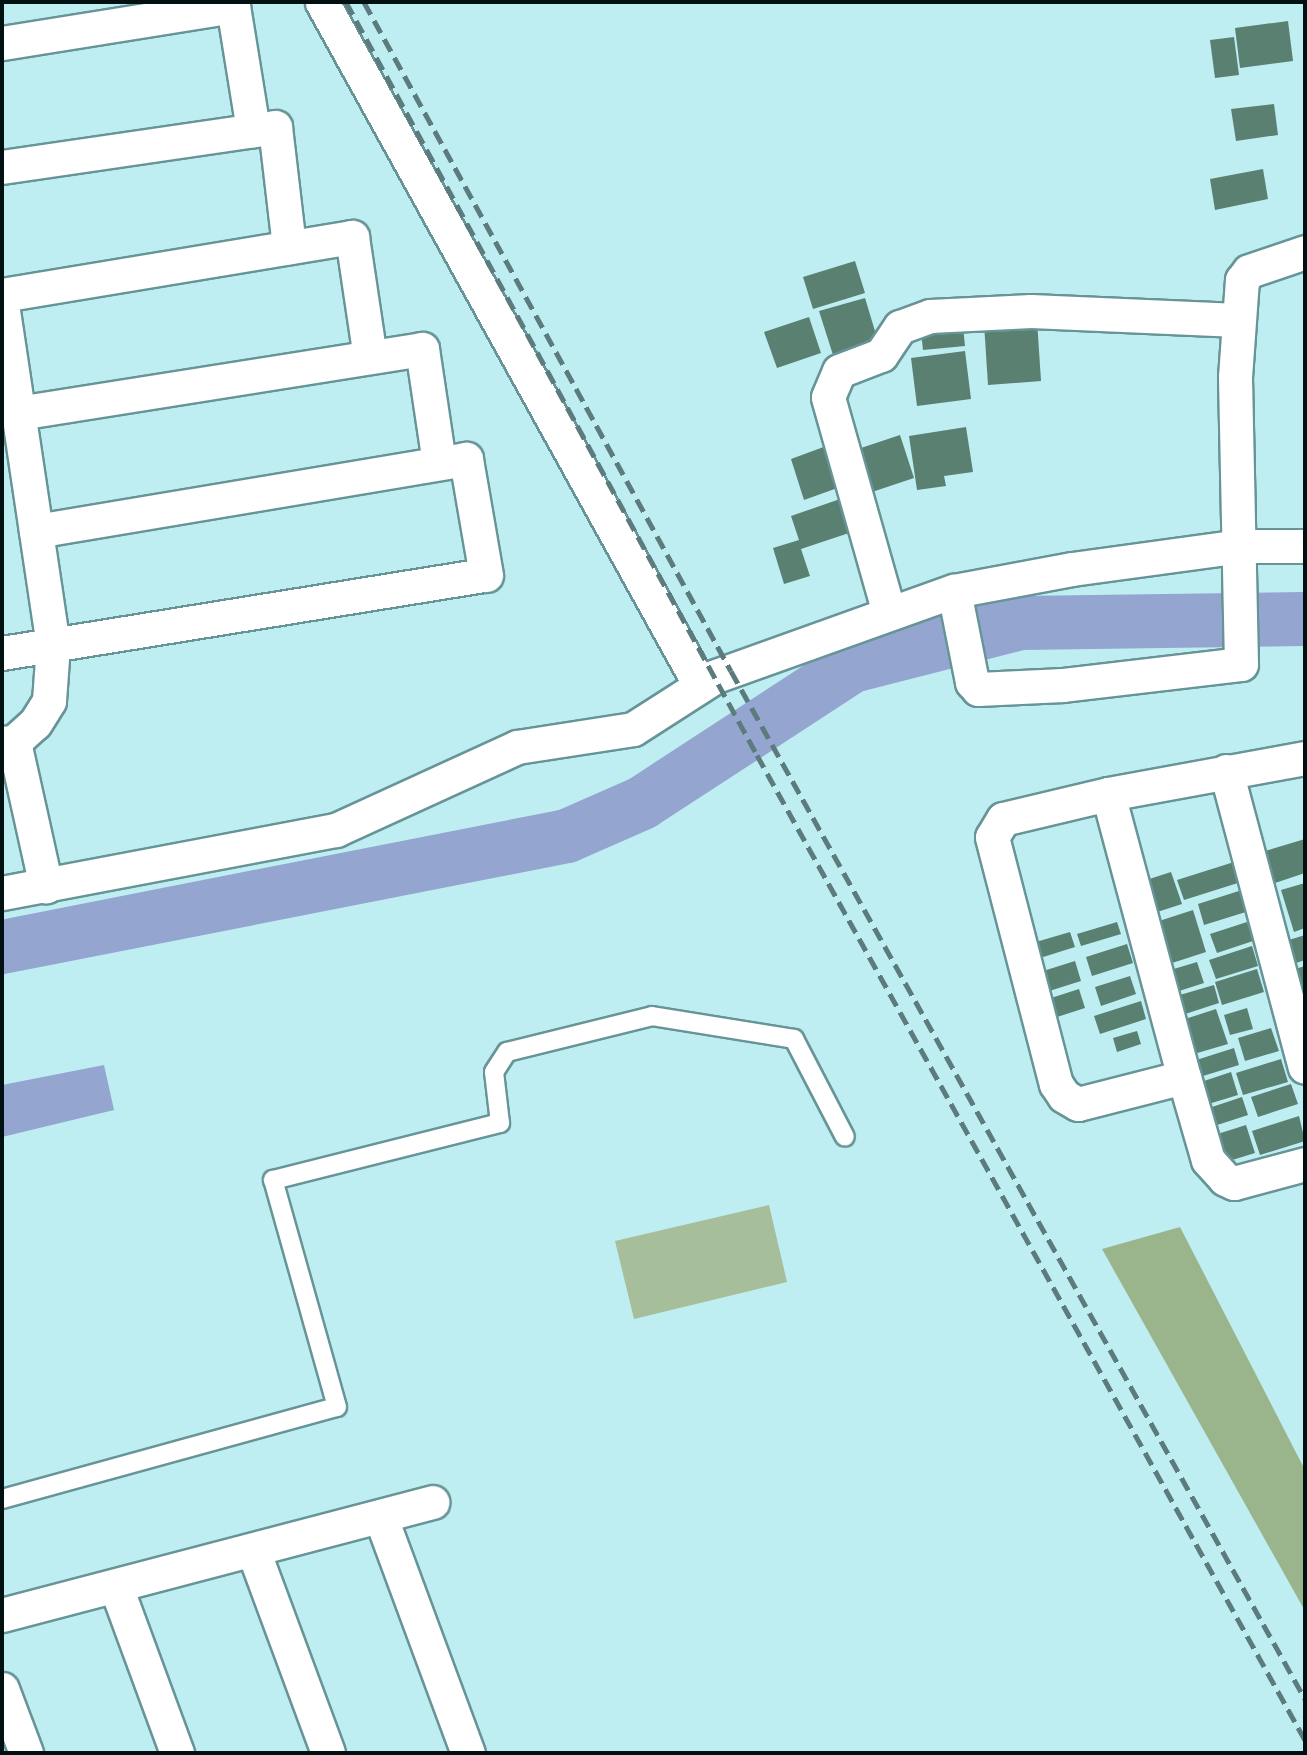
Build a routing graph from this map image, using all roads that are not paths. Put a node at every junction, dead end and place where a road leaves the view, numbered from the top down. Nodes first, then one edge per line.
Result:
1 (322, 2) edge
2 (204, 6) edge
3 (2, 43) edge
4 (253, 130) junction
5 (2, 167) edge
6 (289, 247) junction
7 (1305, 252) edge
8 (2, 295) edge
9 (2, 304) edge
10 (1238, 320) junction
11 (370, 357) junction
12 (18, 412) junction
13 (439, 463) junction
14 (36, 531) junction
15 (1305, 546) edge
16 (1241, 558) junction
17 (956, 603) junction
18 (889, 613) junction
19 (53, 645) junction
20 (2, 653) edge
21 (700, 685) junction
22 (8, 742) edge
23 (1305, 758) edge
24 (1226, 771) junction
25 (1108, 794) junction
26 (46, 886) junction
27 (2, 893) edge
28 (1305, 1067) edge
29 (1184, 1077) junction
30 (845, 1137) dead end
31 (1305, 1164) edge
32 (2, 1499) edge
33 (432, 1502) dead end
34 (381, 1518) junction
35 (253, 1550) junction
36 (116, 1587) junction
37 (2, 1615) edge
38 (2, 1689) edge
39 (26, 1753) edge
40 (177, 1753) edge
41 (328, 1753) edge
42 (468, 1753) edge

1 - 21 street
2 - 3 street
2 - 4 street
4 - 5 street
4 - 6 street
6 - 8 street
6 - 11 street
7 - 10 street
9 - 12 street
10 - 16 street
10 - 18 street
11 - 12 street
11 - 13 street
12 - 14 street
13 - 14 street
13 - 19 street
14 - 19 street
15 - 16 street
16 - 17 street
16 - 17 street
17 - 18 street
18 - 21 street
19 - 20 street
19 - 22 street
21 - 26 street
22 - 26 street
23 - 24 street
24 - 25 street
24 - 28 street
25 - 29 street
25 - 29 street
26 - 27 street
29 - 31 street
30 - 32 lane
33 - 34 street
34 - 35 street
34 - 42 street
35 - 36 street
35 - 41 street
36 - 37 street
36 - 40 street
38 - 39 street

